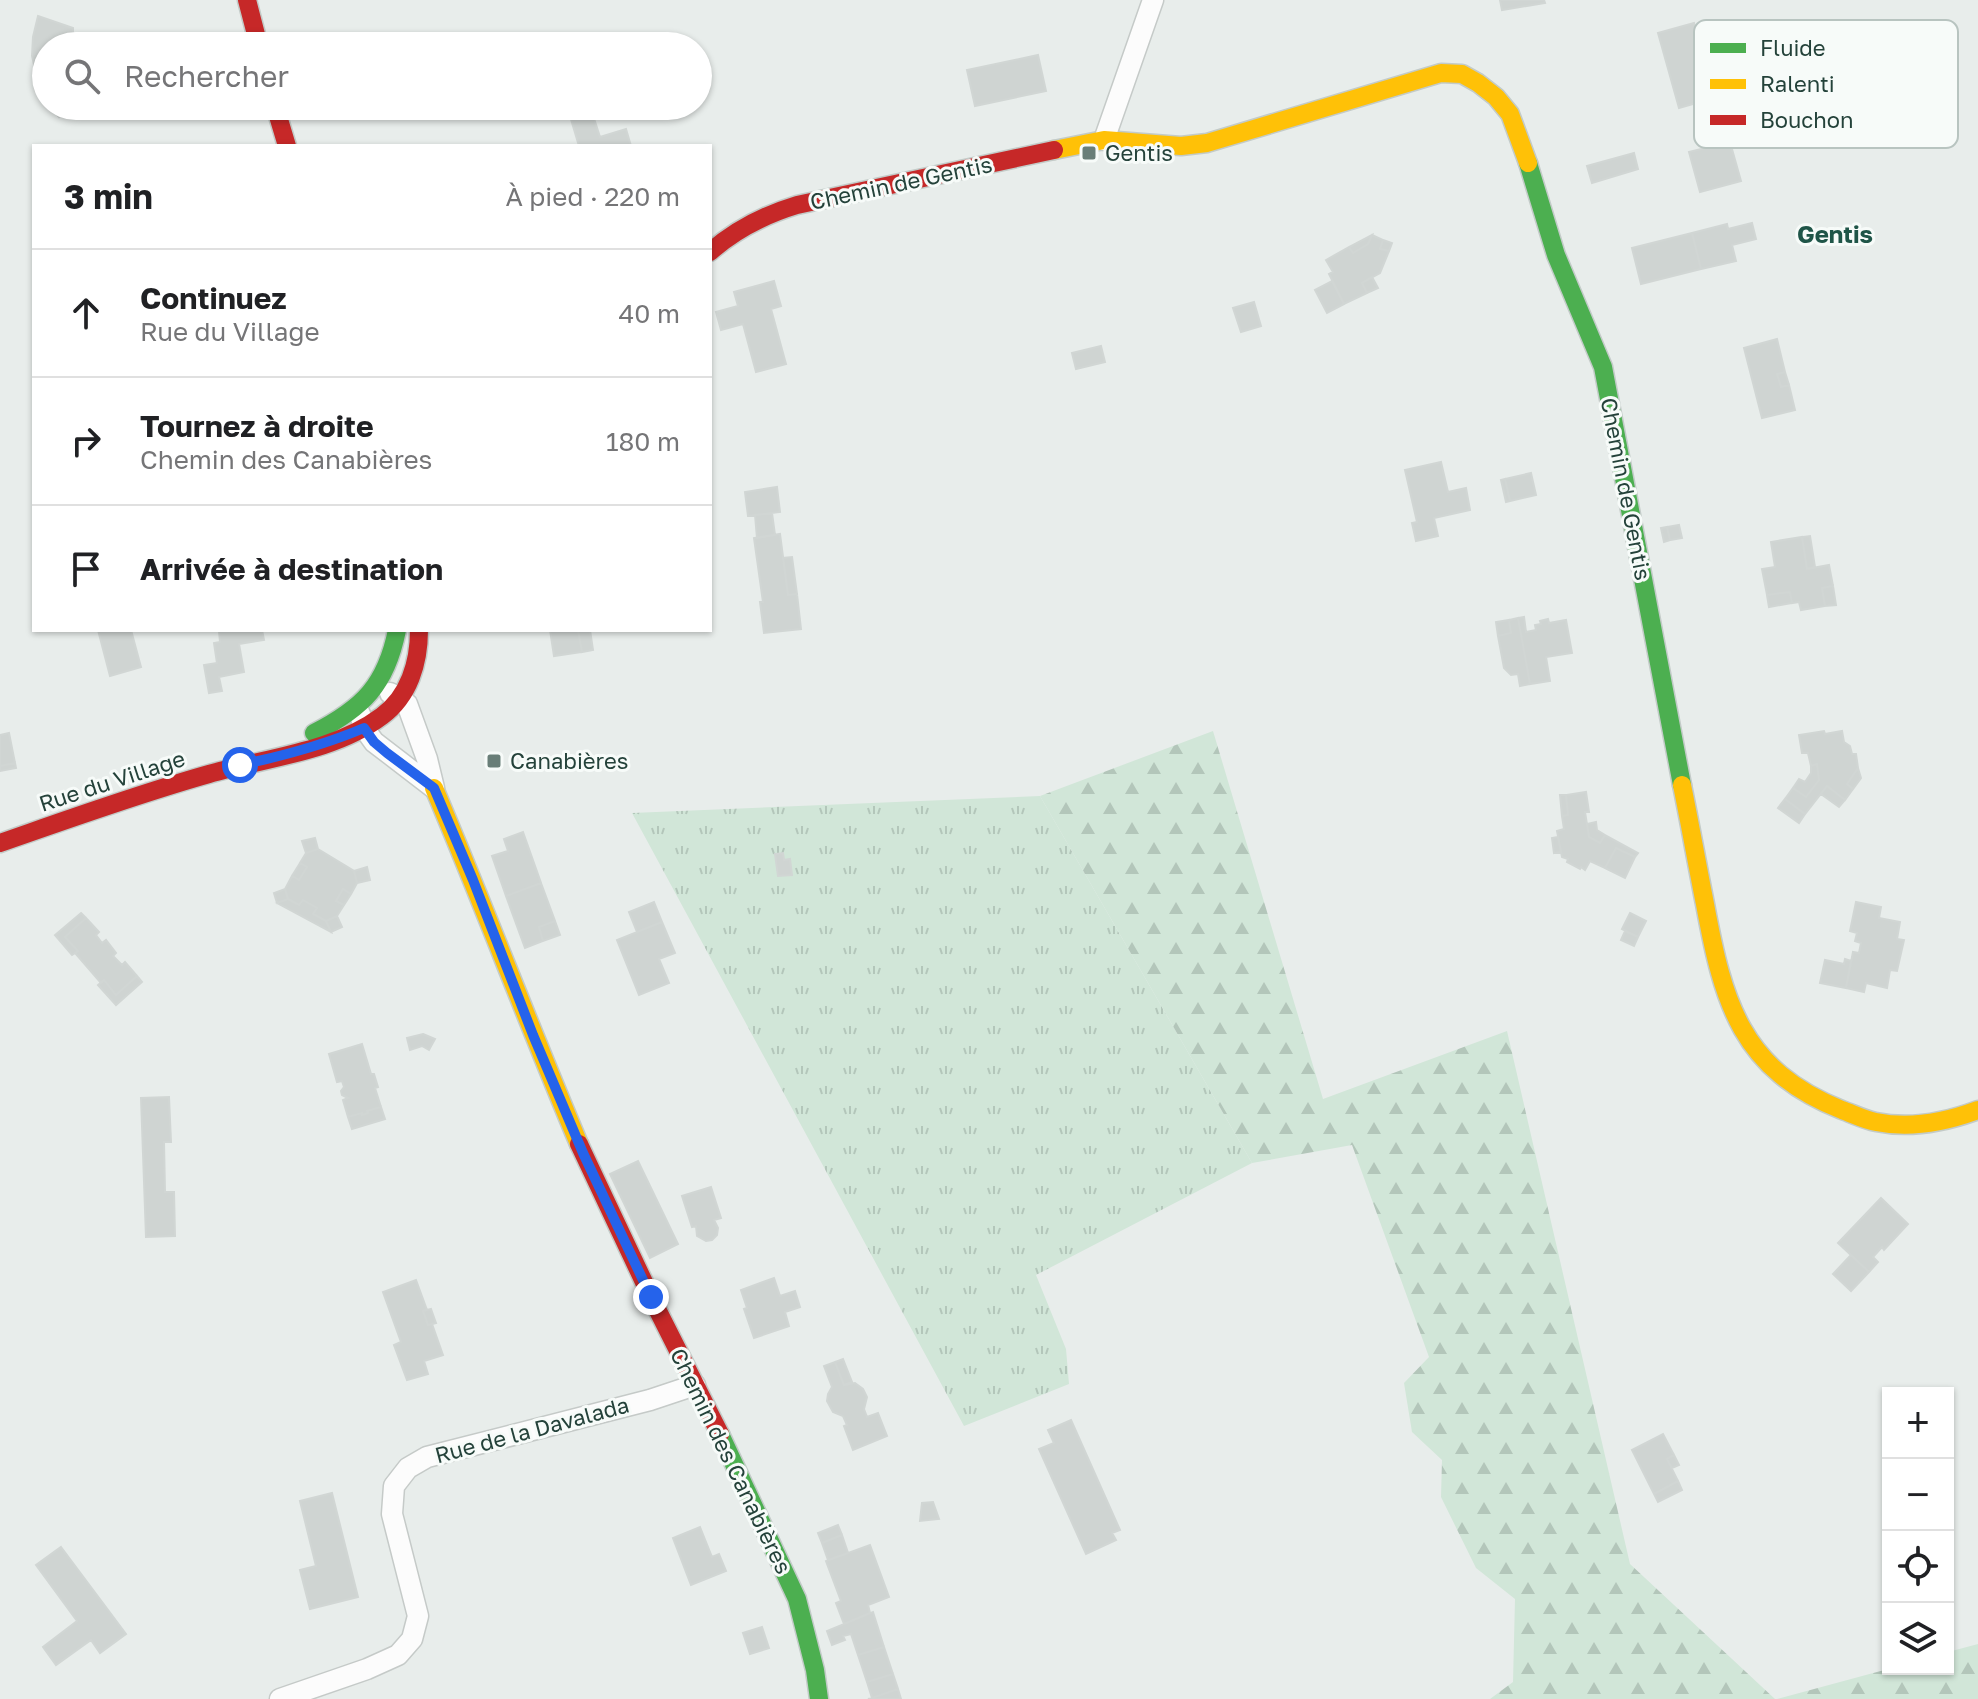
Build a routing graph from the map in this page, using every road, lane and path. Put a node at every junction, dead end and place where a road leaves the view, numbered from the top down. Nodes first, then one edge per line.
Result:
1 (247, 0) edge
2 (1153, 0) edge
3 (255, 32) edge
4 (279, 120) edge
5 (1104, 140) junction
6 (286, 144) edge
7 (712, 250) edge
8 (396, 632) edge
9 (419, 632) edge
10 (366, 698) junction
11 (399, 698) junction
12 (373, 722) junction
13 (240, 765) junction
14 (434, 788) junction
15 (0, 843) edge
16 (1978, 1110) edge
17 (695, 1385) junction
18 (280, 1699) edge
19 (819, 1699) edge

1 - 3 street
2 - 5 street
4 - 6 street
5 - 7 street, Chemin de Gentis
5 - 16 street, Chemin de Gentis
8 - 10 street
9 - 11 street
10 - 11 street
10 - 12 street
10 - 13 street, Rue du Village
11 - 12 street
11 - 14 street, Chemin des Canabières
12 - 13 street, Rue du Village
12 - 14 street
13 - 15 street, Rue du Village
14 - 17 street, Chemin des Canabières
17 - 18 street, Rue de la Davalada
17 - 19 street, Chemin des Canabières

